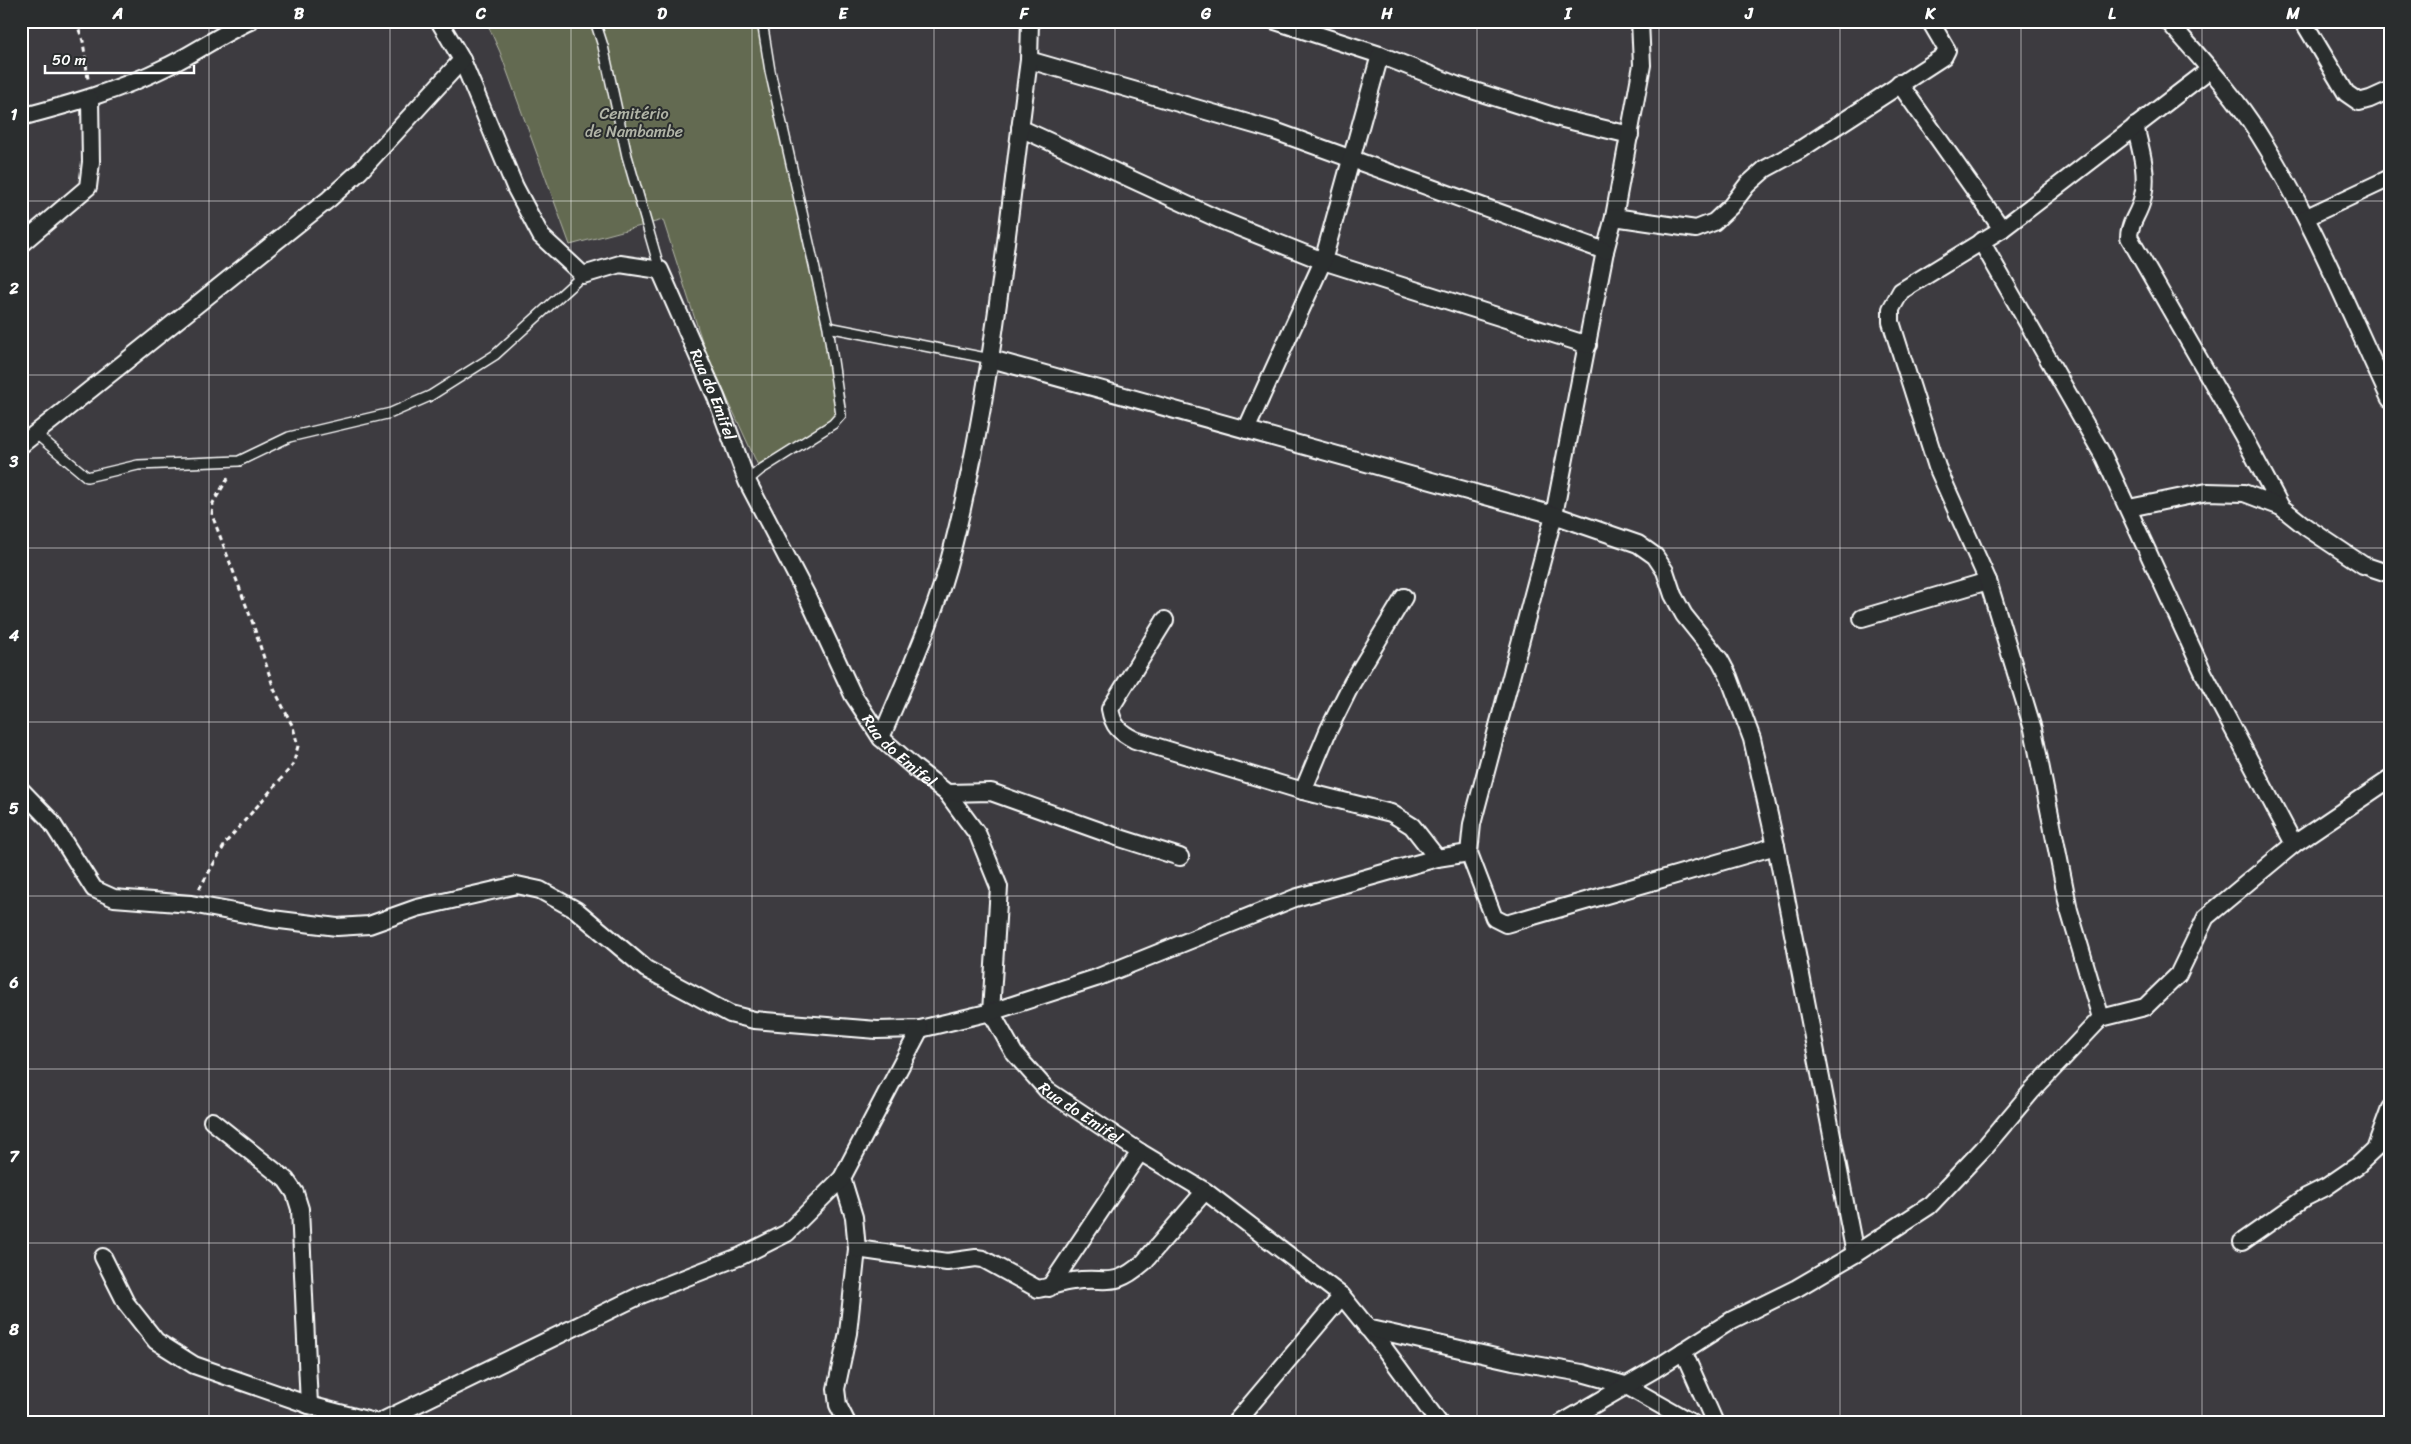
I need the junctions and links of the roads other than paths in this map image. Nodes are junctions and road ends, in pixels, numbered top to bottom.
1 (250, 21) edge
2 (439, 21) edge
3 (595, 21) edge
4 (762, 21) edge
5 (1030, 21) edge
6 (1275, 21) edge
7 (1640, 21) edge
8 (1930, 21) edge
9 (2168, 21) edge
10 (2303, 21) edge
11 (1380, 55) junction
12 (462, 60) junction
13 (1029, 60) junction
14 (2209, 70) junction
15 (1899, 83) junction
16 (2390, 90) edge
17 (90, 99) junction
18 (21, 117) edge
19 (2135, 126) junction
20 (1020, 128) junction
21 (1630, 135) junction
22 (1350, 158) junction
23 (2390, 178) edge
24 (1614, 217) junction
25 (2307, 217) junction
26 (2002, 229) junction
27 (1980, 241) junction
28 (21, 244) edge
29 (1606, 251) junction
30 (1323, 260) junction
31 (660, 270) junction
32 (583, 274) junction
33 (828, 327) junction
34 (1588, 345) junction
35 (991, 359) junction
36 (2390, 399) edge
37 (1246, 430) junction
38 (34, 433) junction
39 (21, 445) edge
40 (747, 481) junction
41 (2281, 507) junction
42 (2129, 508) junction
43 (1554, 515) junction
44 (2390, 574) edge
45 (1988, 581) junction
46 (1404, 597) dead end
47 (1862, 618) dead end
48 (1164, 620) dead end
49 (881, 738) junction
50 (2390, 779) edge
51 (21, 790) edge
52 (1303, 791) junction
53 (946, 792) junction
54 (2294, 844) junction
55 (1776, 846) junction
56 (1469, 853) junction
57 (1180, 857) dead end
58 (1436, 858) junction
59 (991, 1012) junction
60 (2101, 1018) junction
61 (920, 1029) junction
62 (2390, 1108) edge
63 (212, 1121) dead end
64 (1140, 1152) junction
65 (842, 1178) junction
66 (1205, 1191) junction
67 (2242, 1242) dead end
68 (857, 1249) junction
69 (1855, 1254) junction
70 (103, 1257) dead end
71 (1049, 1288) junction
72 (1342, 1296) junction
73 (1367, 1328) junction
74 (1683, 1352) junction
75 (1625, 1385) junction
76 (309, 1405) junction
77 (378, 1423) edge
78 (847, 1423) edge
79 (1235, 1423) edge
80 (1439, 1423) edge
81 (1562, 1423) edge
82 (1692, 1423) edge
83 (1715, 1423) edge

1 - 17 street
2 - 12 street
3 - 31 lane
4 - 33 lane
5 - 13 street
6 - 11 street
7 - 21 street
8 - 15 street
9 - 14 street
10 - 16 street
11 - 21 street
11 - 22 street
12 - 32 street
12 - 38 street
13 - 20 street
13 - 22 street
14 - 19 street
14 - 25 street
15 - 24 street
15 - 26 street
17 - 18 street
17 - 28 street
19 - 26 street
19 - 41 street
20 - 30 street
20 - 35 street
21 - 24 street
22 - 29 street
22 - 30 street
23 - 25 street
24 - 29 street
25 - 36 street
26 - 27 street
27 - 42 street
27 - 45 street
29 - 34 street
30 - 34 street
30 - 37 street
31 - 32 street
31 - 40 street, Rua do Emifel
32 - 38 lane
33 - 35 lane
33 - 40 lane
34 - 43 street
35 - 37 street
35 - 49 street
37 - 43 street
38 - 39 street
40 - 49 street, Rua do Emifel
41 - 42 street
41 - 44 street
42 - 54 street
43 - 55 street
43 - 56 street
45 - 47 street
45 - 60 street
46 - 52 street
48 - 52 street
49 - 53 street, Rua do Emifel
50 - 54 street
51 - 61 street
52 - 58 street
53 - 57 street
53 - 59 street, Rua do Emifel
54 - 60 street
55 - 56 street
55 - 69 street
56 - 58 street
58 - 59 street
59 - 61 street
59 - 64 street, Rua do Emifel
60 - 69 street
61 - 65 street
62 - 67 street
63 - 76 street
64 - 66 street, Rua do Emifel
64 - 71 street
65 - 68 street
65 - 77 street
66 - 71 street
66 - 72 street, Rua do Emifel
68 - 71 street
68 - 78 street
69 - 74 street
70 - 76 street
72 - 73 street, Rua do Emifel
72 - 79 street
73 - 75 street
73 - 80 street, Rua do Emifel
74 - 75 street
74 - 83 street
75 - 81 street
75 - 82 street
76 - 77 street

